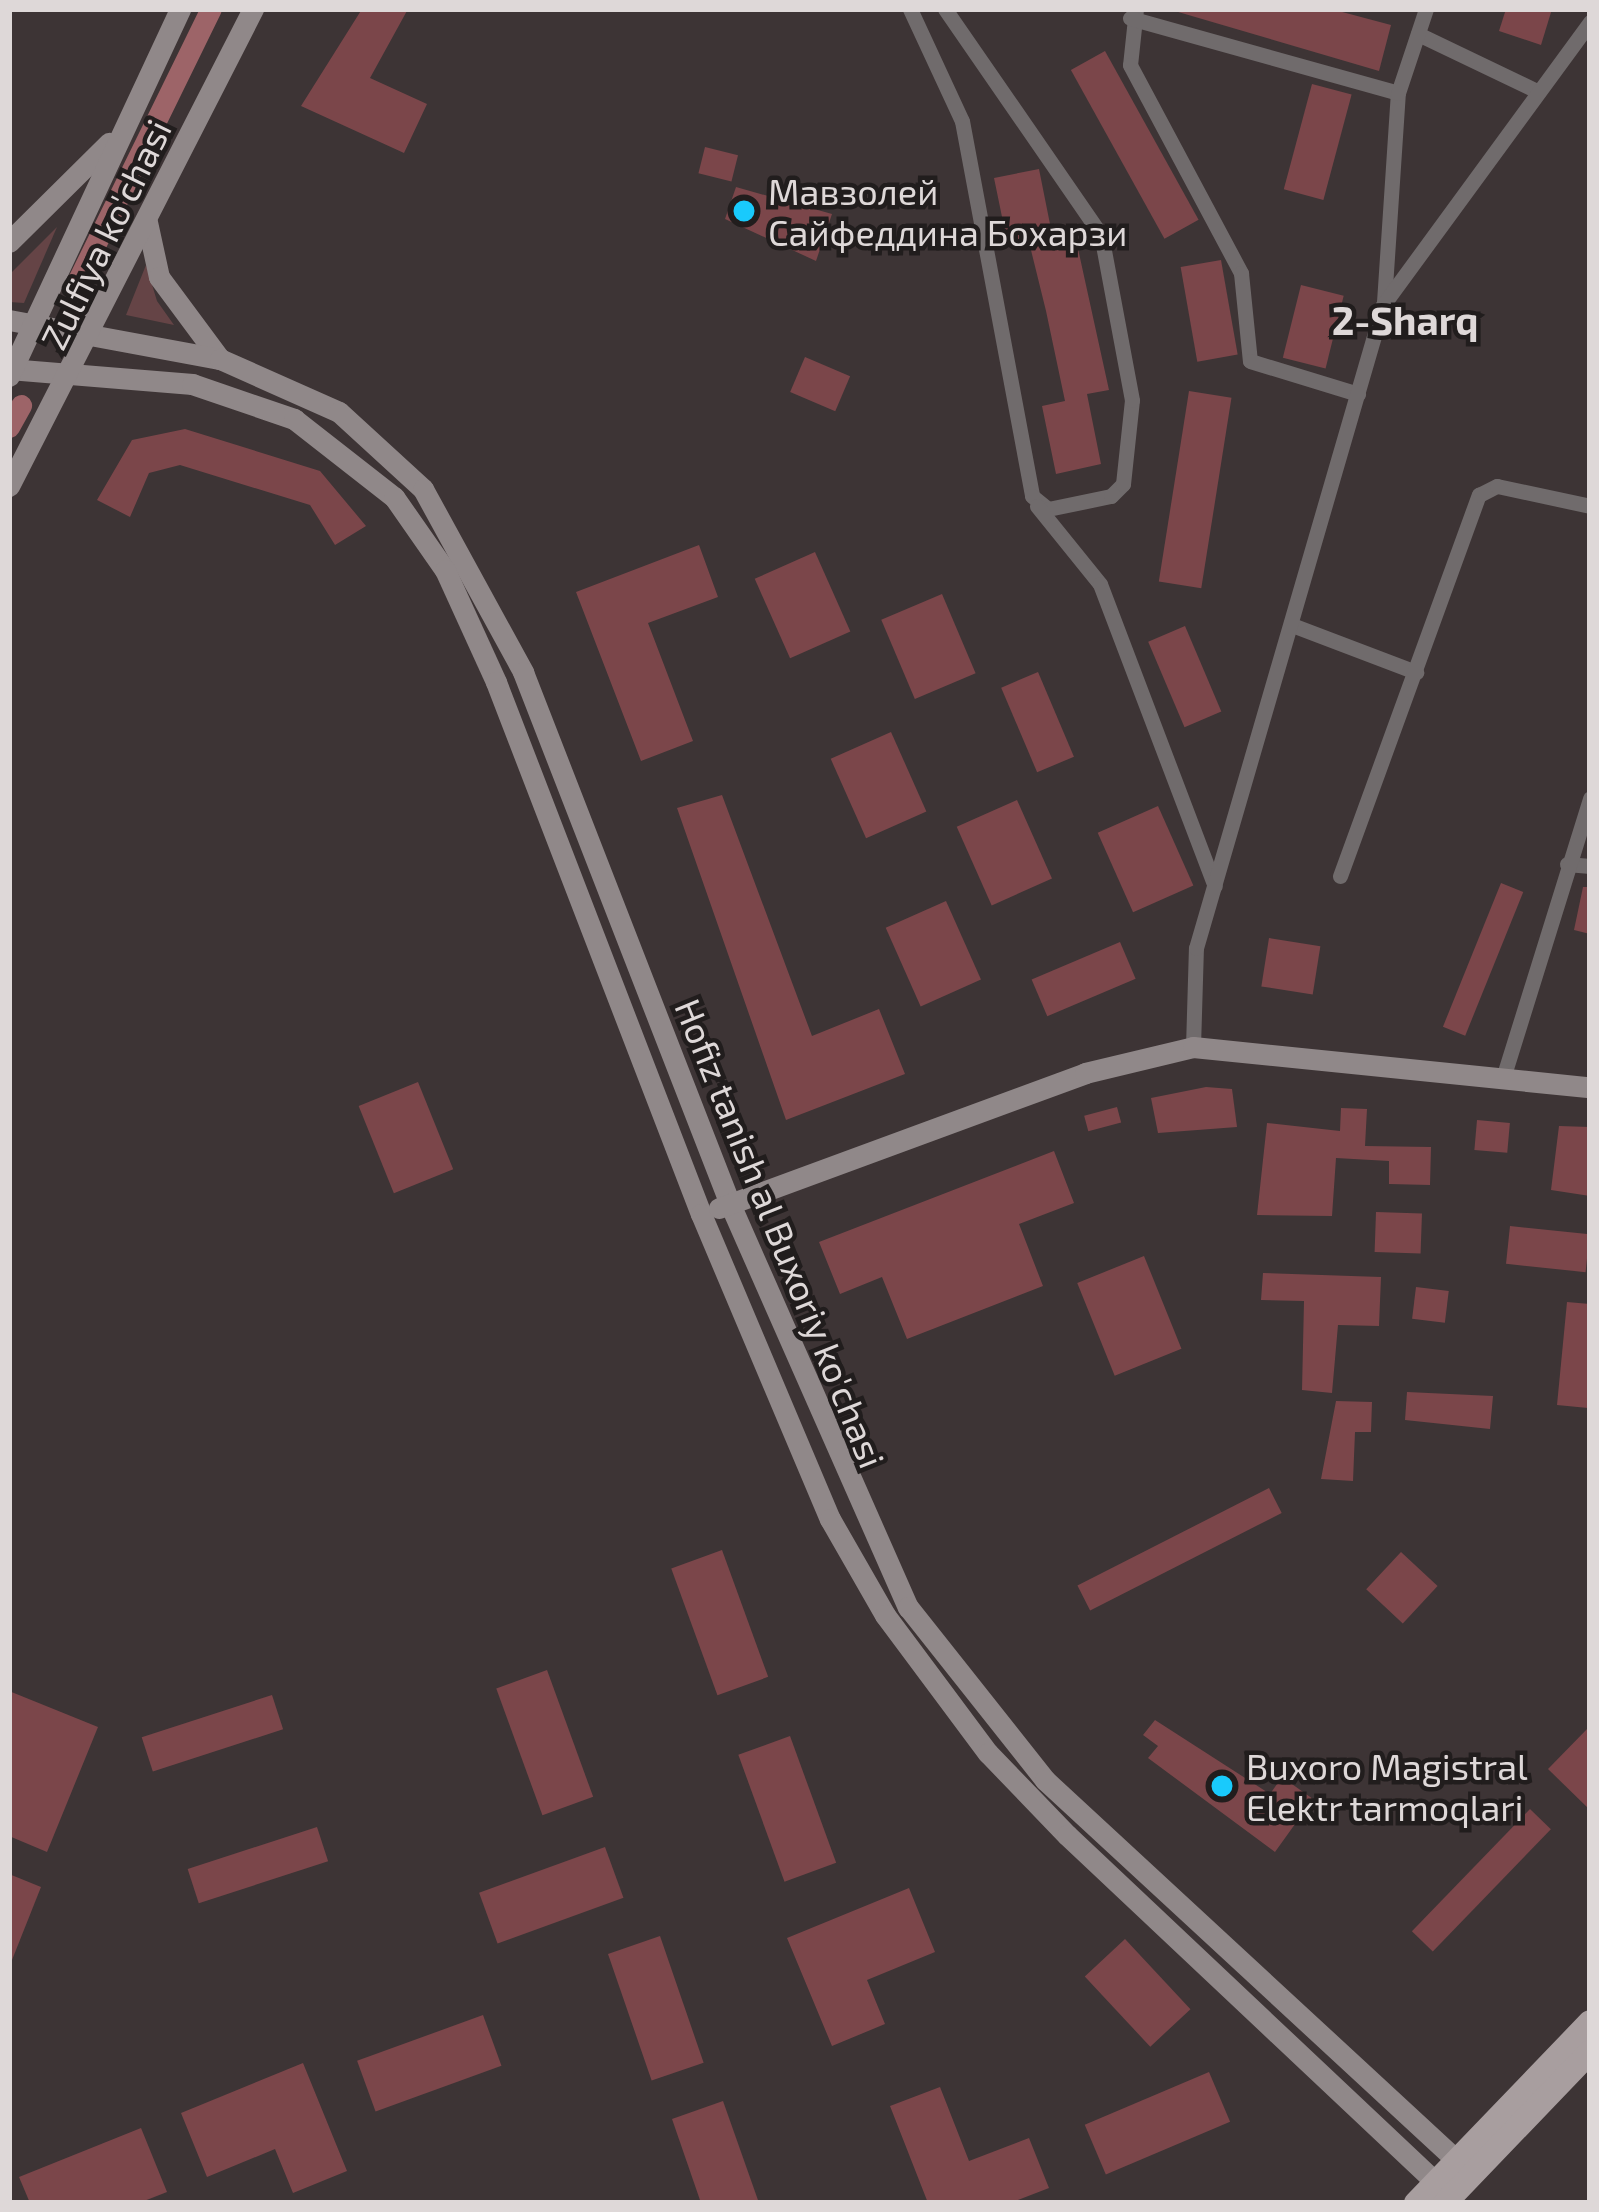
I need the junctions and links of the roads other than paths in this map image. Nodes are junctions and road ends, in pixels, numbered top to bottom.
1 (253, 9) edge
2 (910, 9) edge
3 (945, 9) edge
4 (1426, 9) edge
5 (175, 11) edge
6 (1133, 14) edge
7 (1590, 22) edge
8 (1418, 34) junction
9 (1535, 90) junction
10 (1398, 93) junction
11 (122, 130) junction
12 (147, 222) junction
13 (9, 242) edge
14 (1384, 305) junction
15 (9, 320) edge
16 (36, 320) junction
17 (96, 329) junction
18 (220, 359) junction
19 (10, 371) edge
20 (74, 371) junction
21 (1358, 394) junction
22 (9, 486) edge
23 (1036, 506) junction
24 (1590, 506) edge
25 (1292, 625) junction
26 (1416, 672) junction
27 (1590, 798) edge
28 (1567, 864) junction
29 (1590, 866) edge
30 (1340, 876) dead end
31 (1215, 886) junction
32 (1193, 1047) junction
33 (1503, 1078) junction
34 (1590, 1087) edge
35 (730, 1204) junction
36 (701, 1214) junction
37 (1590, 2022) edge
38 (1590, 2052) edge
39 (1464, 2168) junction
40 (1444, 2194) edge
41 (1416, 2203) edge

1 - 12 main road, Zulfiya ko'chasi
2 - 23 street
3 - 23 street
4 - 8 street
5 - 11 main road, Zulfiya ko'chasi
6 - 10 street
6 - 21 street
7 - 9 street
8 - 9 street
8 - 10 street
9 - 14 street
10 - 14 street
11 - 13 main road
11 - 16 main road, Zulfiya ko'chasi
12 - 17 main road, Zulfiya ko'chasi
12 - 18 main road
14 - 21 street
15 - 16 main road, Hofiz tanish al Buxoriy ko'chasi
16 - 17 main road, Hofiz tanish al Buxoriy ko'chasi
16 - 19 main road, Zulfiya ko'chasi
17 - 18 main road, Hofiz tanish al Buxoriy ko'chasi
17 - 20 main road, Zulfiya ko'chasi
18 - 35 main road, Hofiz tanish al Buxoriy ko'chasi
19 - 20 main road, Hofiz tanish al Buxoriy ko'chasi
20 - 22 main road, Zulfiya ko'chasi
20 - 36 main road, Hofiz tanish al Buxoriy ko'chasi
21 - 25 street
23 - 31 street
24 - 26 street
25 - 26 street
25 - 31 street
26 - 30 street
27 - 28 street
28 - 29 street
28 - 33 street
31 - 32 street
32 - 33 main road
32 - 35 main road
33 - 34 main road
35 - 36 main road
35 - 39 main road, Hofiz tanish al Buxoriy ko'chasi
36 - 40 main road, Hofiz tanish al Buxoriy ko'chasi
37 - 39 main road
38 - 39 main road
39 - 40 main road
40 - 41 main road

